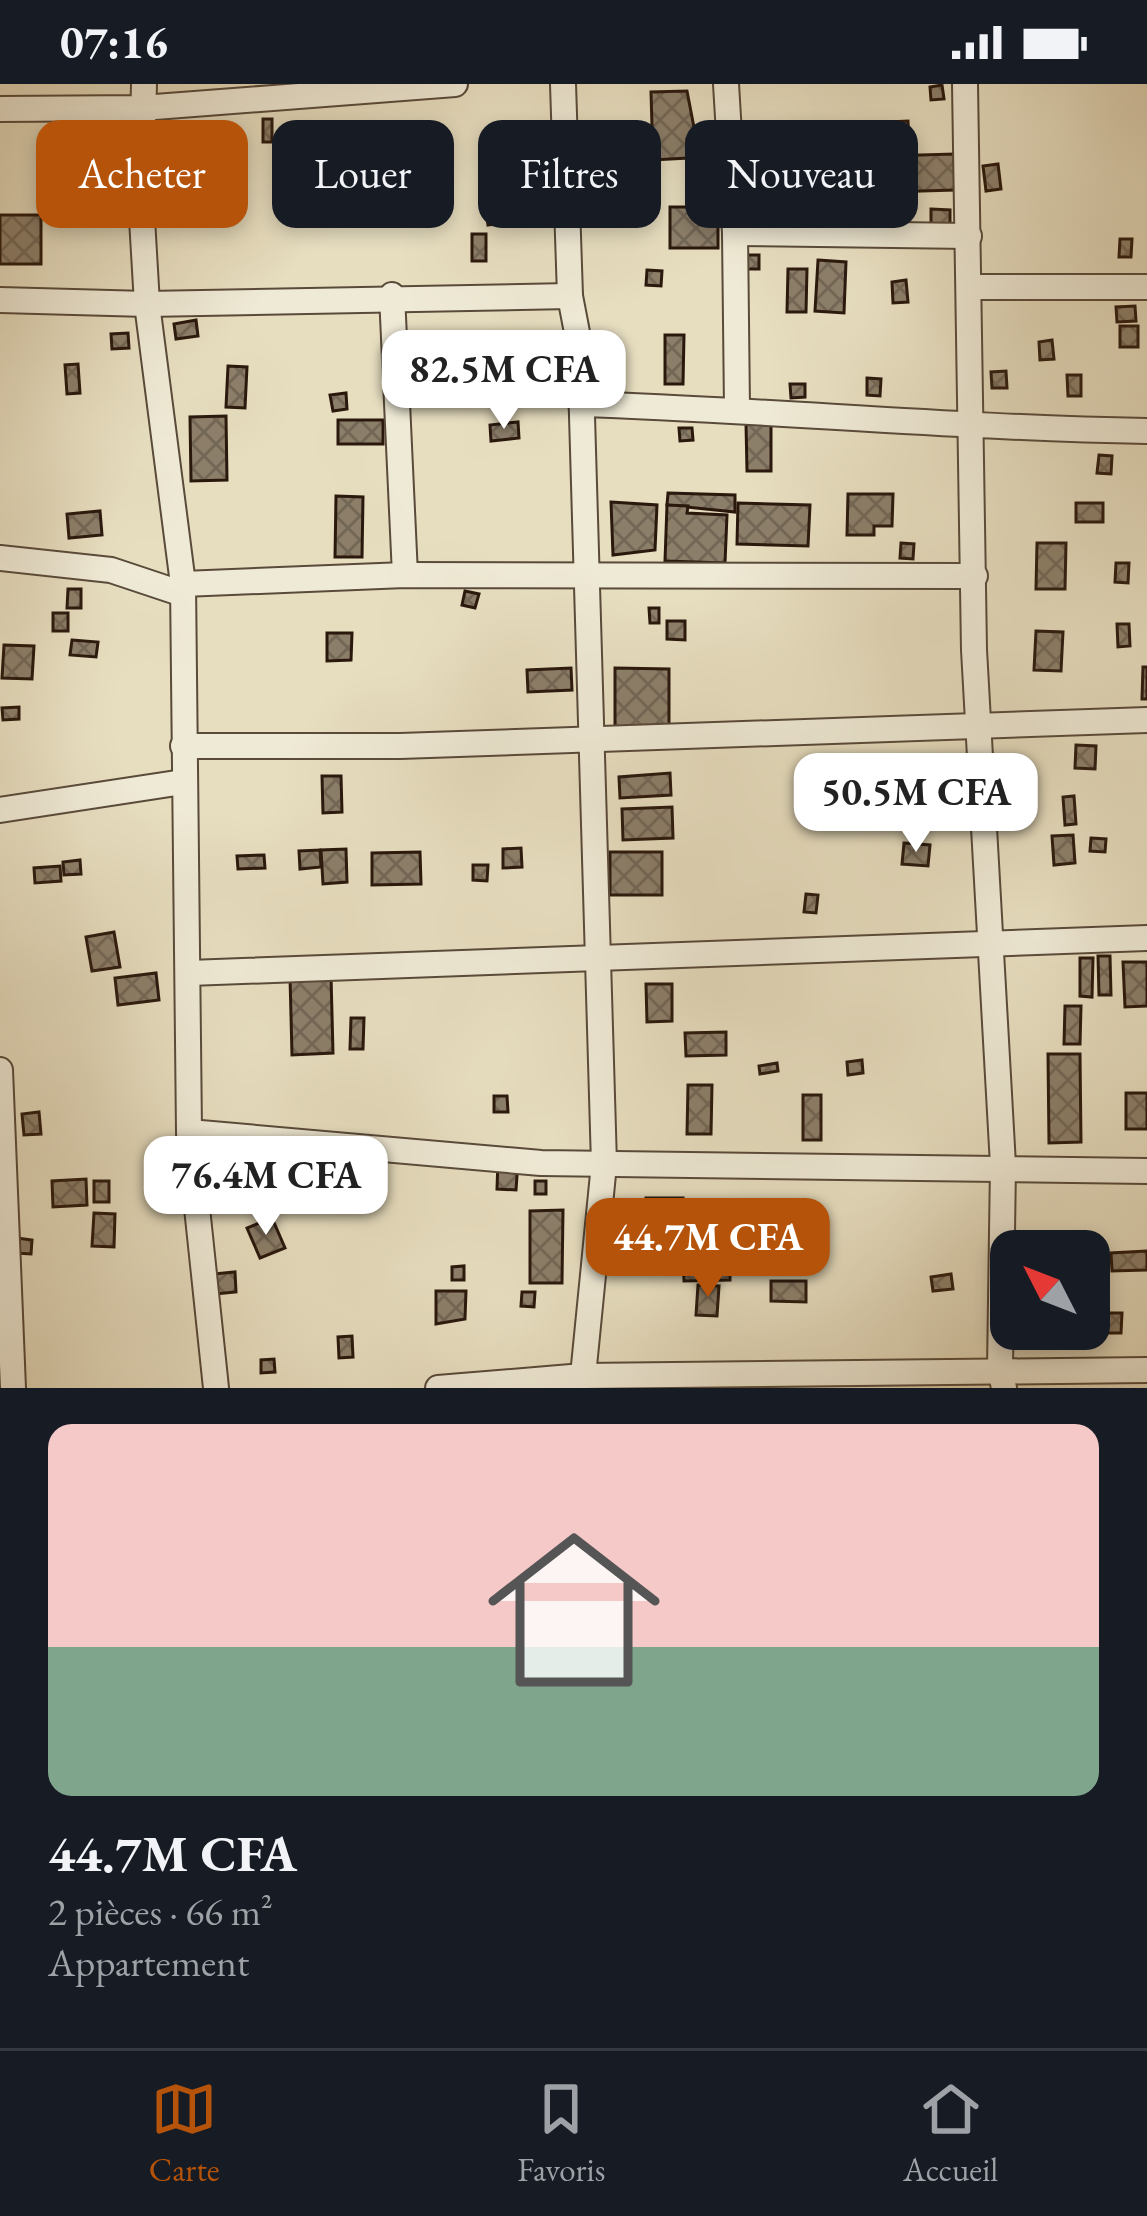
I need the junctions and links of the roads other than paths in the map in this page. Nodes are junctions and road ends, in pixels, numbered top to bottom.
1 (455, 84) edge
2 (563, 84) edge
3 (726, 84) edge
4 (965, 84) edge
5 (143, 96) edge
6 (0, 109) edge
7 (735, 233) junction
8 (969, 236) junction
9 (970, 287) junction
10 (1147, 287) edge
11 (392, 296) junction
12 (570, 296) junction
13 (0, 300) edge
14 (147, 304) junction
15 (581, 404) junction
16 (736, 409) junction
17 (969, 428) junction
18 (1147, 431) edge
19 (0, 558) edge
20 (587, 574) junction
21 (405, 575) junction
22 (975, 576) junction
23 (183, 589) junction
24 (1147, 720) edge
25 (977, 725) junction
26 (592, 738) junction
27 (183, 746) junction
28 (183, 782) junction
29 (0, 810) edge
30 (1147, 938) edge
31 (991, 942) junction
32 (600, 958) junction
33 (189, 973) junction
34 (0, 1070) edge
35 (189, 1132) junction
36 (604, 1165) junction
37 (1003, 1165) junction
38 (1147, 1171) edge
39 (1147, 1370) edge
40 (583, 1376) junction
41 (1002, 1379) edge
42 (13, 1388) edge
43 (216, 1388) edge
44 (438, 1388) edge

1 - 5 street
2 - 12 street
3 - 7 street
4 - 8 street
5 - 6 street
5 - 14 street
7 - 8 street
7 - 16 street
8 - 9 street
9 - 10 street
9 - 17 street
11 - 12 street
11 - 14 street
11 - 21 street
12 - 15 street
13 - 14 street
14 - 23 street
15 - 16 street
15 - 20 street
16 - 17 street
17 - 18 street
17 - 22 street
19 - 23 street
20 - 21 street
20 - 22 street
20 - 26 street
21 - 23 street
22 - 25 street
23 - 27 street
24 - 25 street
25 - 26 street
25 - 31 street
26 - 27 street
26 - 32 street
27 - 28 street
28 - 29 street
28 - 33 street
30 - 31 street
31 - 32 street
31 - 37 street
32 - 33 street
32 - 36 street
33 - 35 street
34 - 42 street
35 - 36 street
35 - 43 street
36 - 37 street
36 - 40 street
37 - 38 street
37 - 41 street
39 - 41 street
40 - 41 street
40 - 44 street

